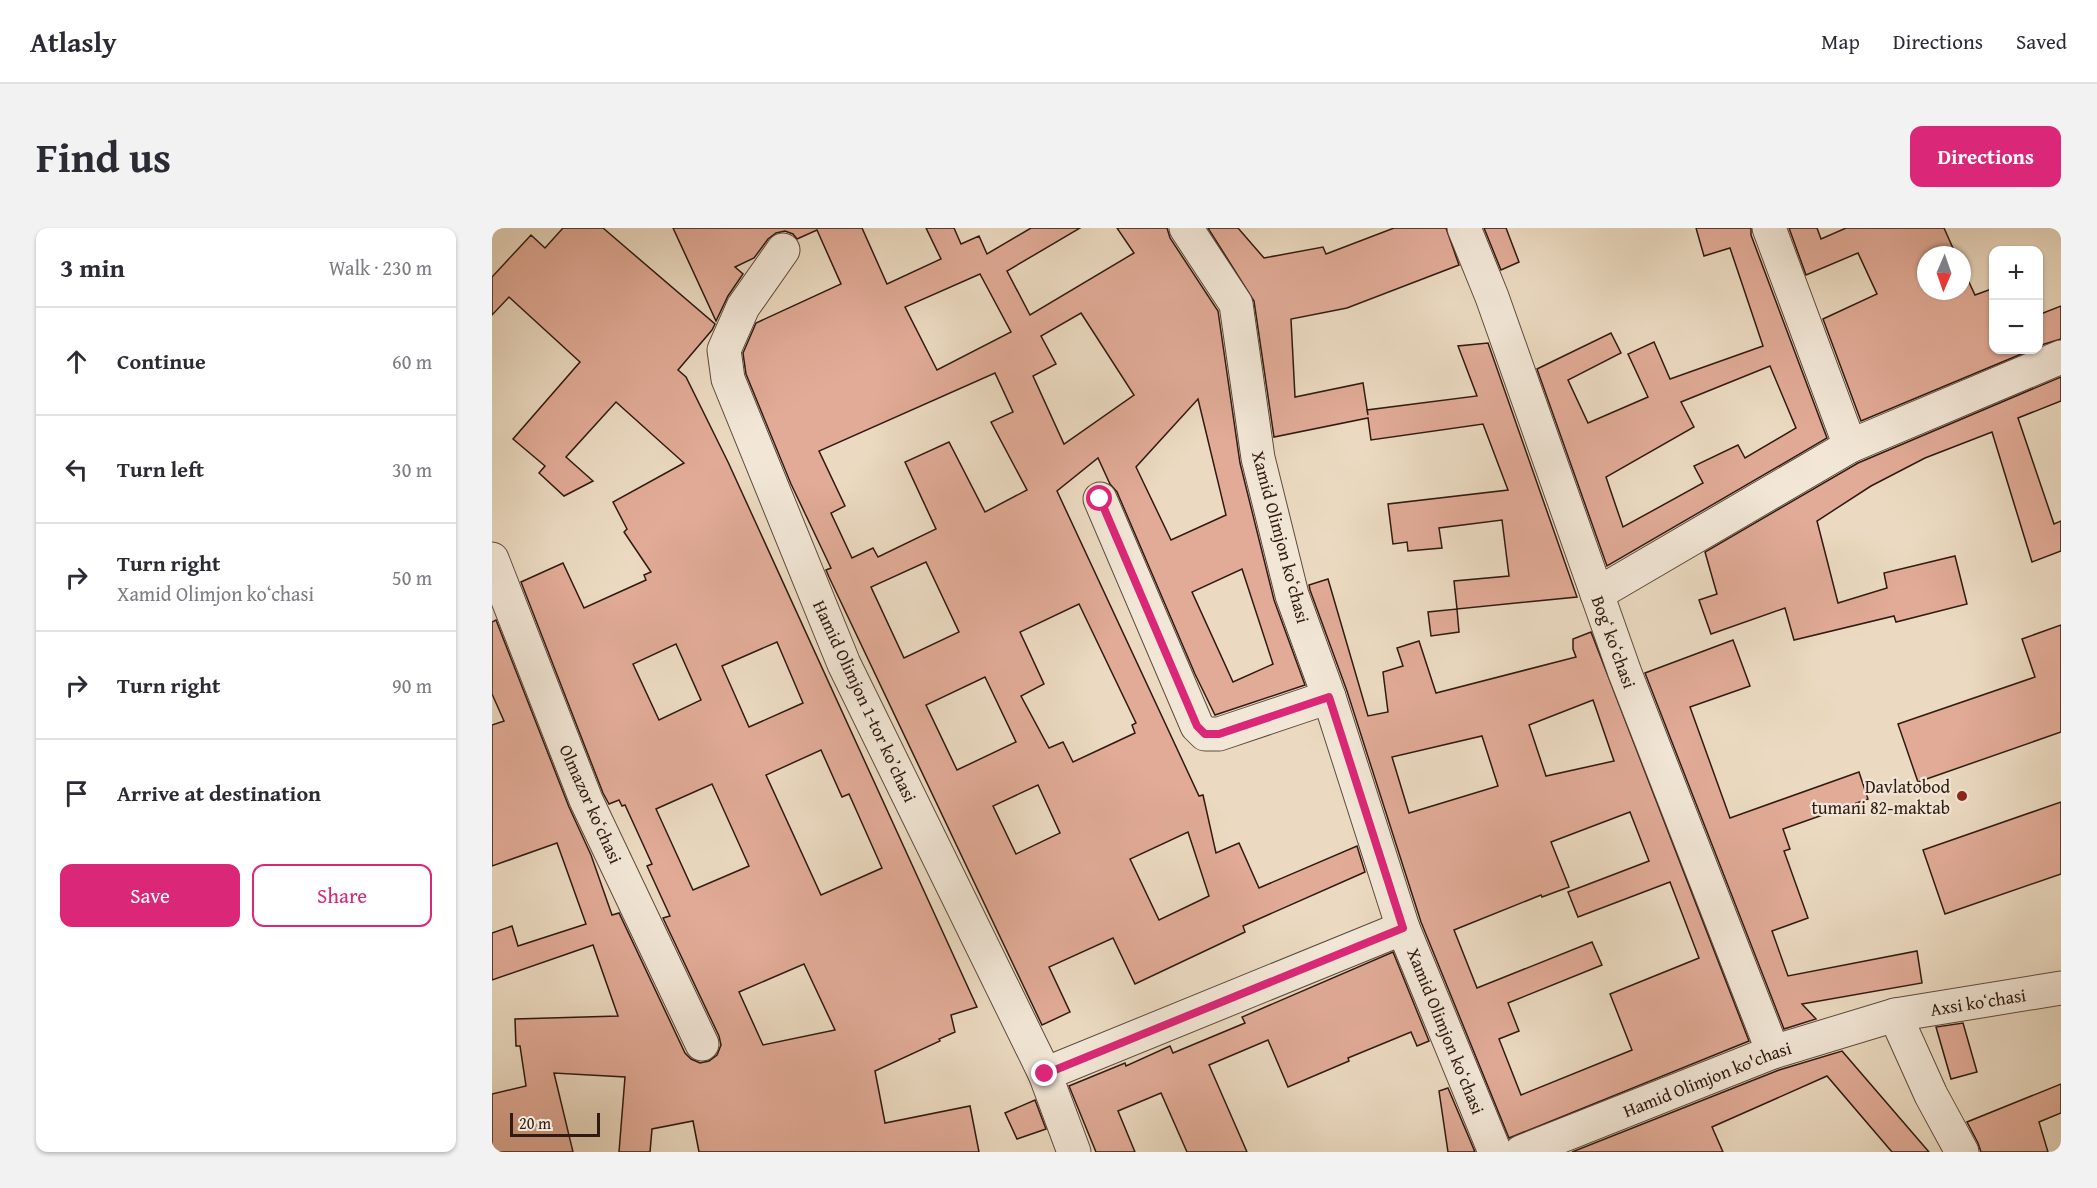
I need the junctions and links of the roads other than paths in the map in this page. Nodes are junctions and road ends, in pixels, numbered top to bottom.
1 (1186, 228) edge
2 (1464, 228) edge
3 (1769, 228) edge
4 (783, 250) dead end
5 (2061, 357) edge
6 (1851, 446) junction
7 (1100, 499) dead end
8 (492, 560) edge
9 (1597, 594) junction
10 (1329, 697) junction
11 (1403, 928) junction
12 (2061, 988) edge
13 (1895, 1015) junction
14 (702, 1044) dead end
15 (1773, 1052) junction
16 (1045, 1074) junction
17 (1074, 1152) edge
18 (1495, 1152) edge
19 (1521, 1152) edge
20 (1962, 1152) edge

1 - 10 street, Xamid Olimjon koʻchasi
2 - 9 street, Bogʻ koʻchasi
3 - 6 street
4 - 16 street, Hamid Olimjon 1-tor koʼchasi
5 - 6 street
6 - 9 street
7 - 10 street
8 - 14 street, Olmazor koʻchasi
9 - 15 street, Bogʻ koʻchasi
10 - 11 street, Xamid Olimjon koʻchasi
11 - 16 street
11 - 18 street, Xamid Olimjon koʻchasi
12 - 13 street, Axsi koʻchasi
13 - 15 street, Hamid Olimjon ko'chasi
13 - 20 street
15 - 19 street, Hamid Olimjon ko'chasi
16 - 17 street, Hamid Olimjon 1-tor koʼchasi

